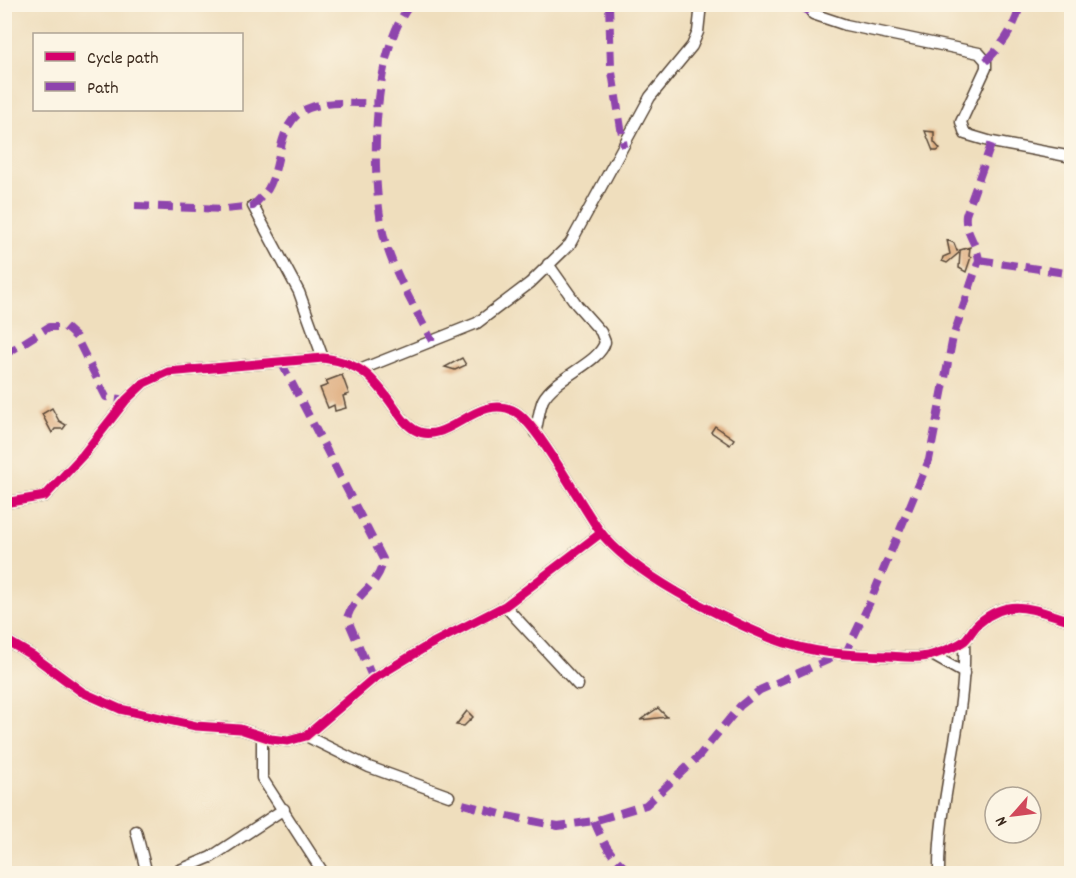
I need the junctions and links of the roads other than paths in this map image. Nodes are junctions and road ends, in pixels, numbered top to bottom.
1 (701, 4) edge
2 (813, 14) dead end
3 (1071, 157) edge
4 (253, 206) dead end
5 (549, 264) junction
6 (323, 358) junction
7 (362, 369) junction
8 (536, 433) junction
9 (4, 503) edge
10 (601, 533) junction
11 (505, 606) junction
12 (1071, 621) edge
13 (4, 639) edge
14 (964, 641) junction
15 (932, 655) junction
16 (964, 673) junction
17 (578, 686) dead end
18 (262, 736) junction
19 (306, 736) junction
20 (449, 796) dead end
21 (284, 810) junction
22 (136, 831) dead end
23 (147, 873) edge
24 (170, 873) edge
25 (324, 873) edge
26 (939, 873) edge

1 - 5 street
2 - 3 street
4 - 6 street
5 - 7 street
5 - 8 street
6 - 7 street
6 - 9 street
7 - 8 street
8 - 10 street
10 - 11 street
10 - 15 street
11 - 17 street
11 - 19 street
12 - 14 street
13 - 18 street
14 - 15 street
14 - 16 street
15 - 16 street
16 - 26 street
18 - 19 street
18 - 21 street
19 - 20 street
21 - 24 street
21 - 25 street
22 - 23 street

